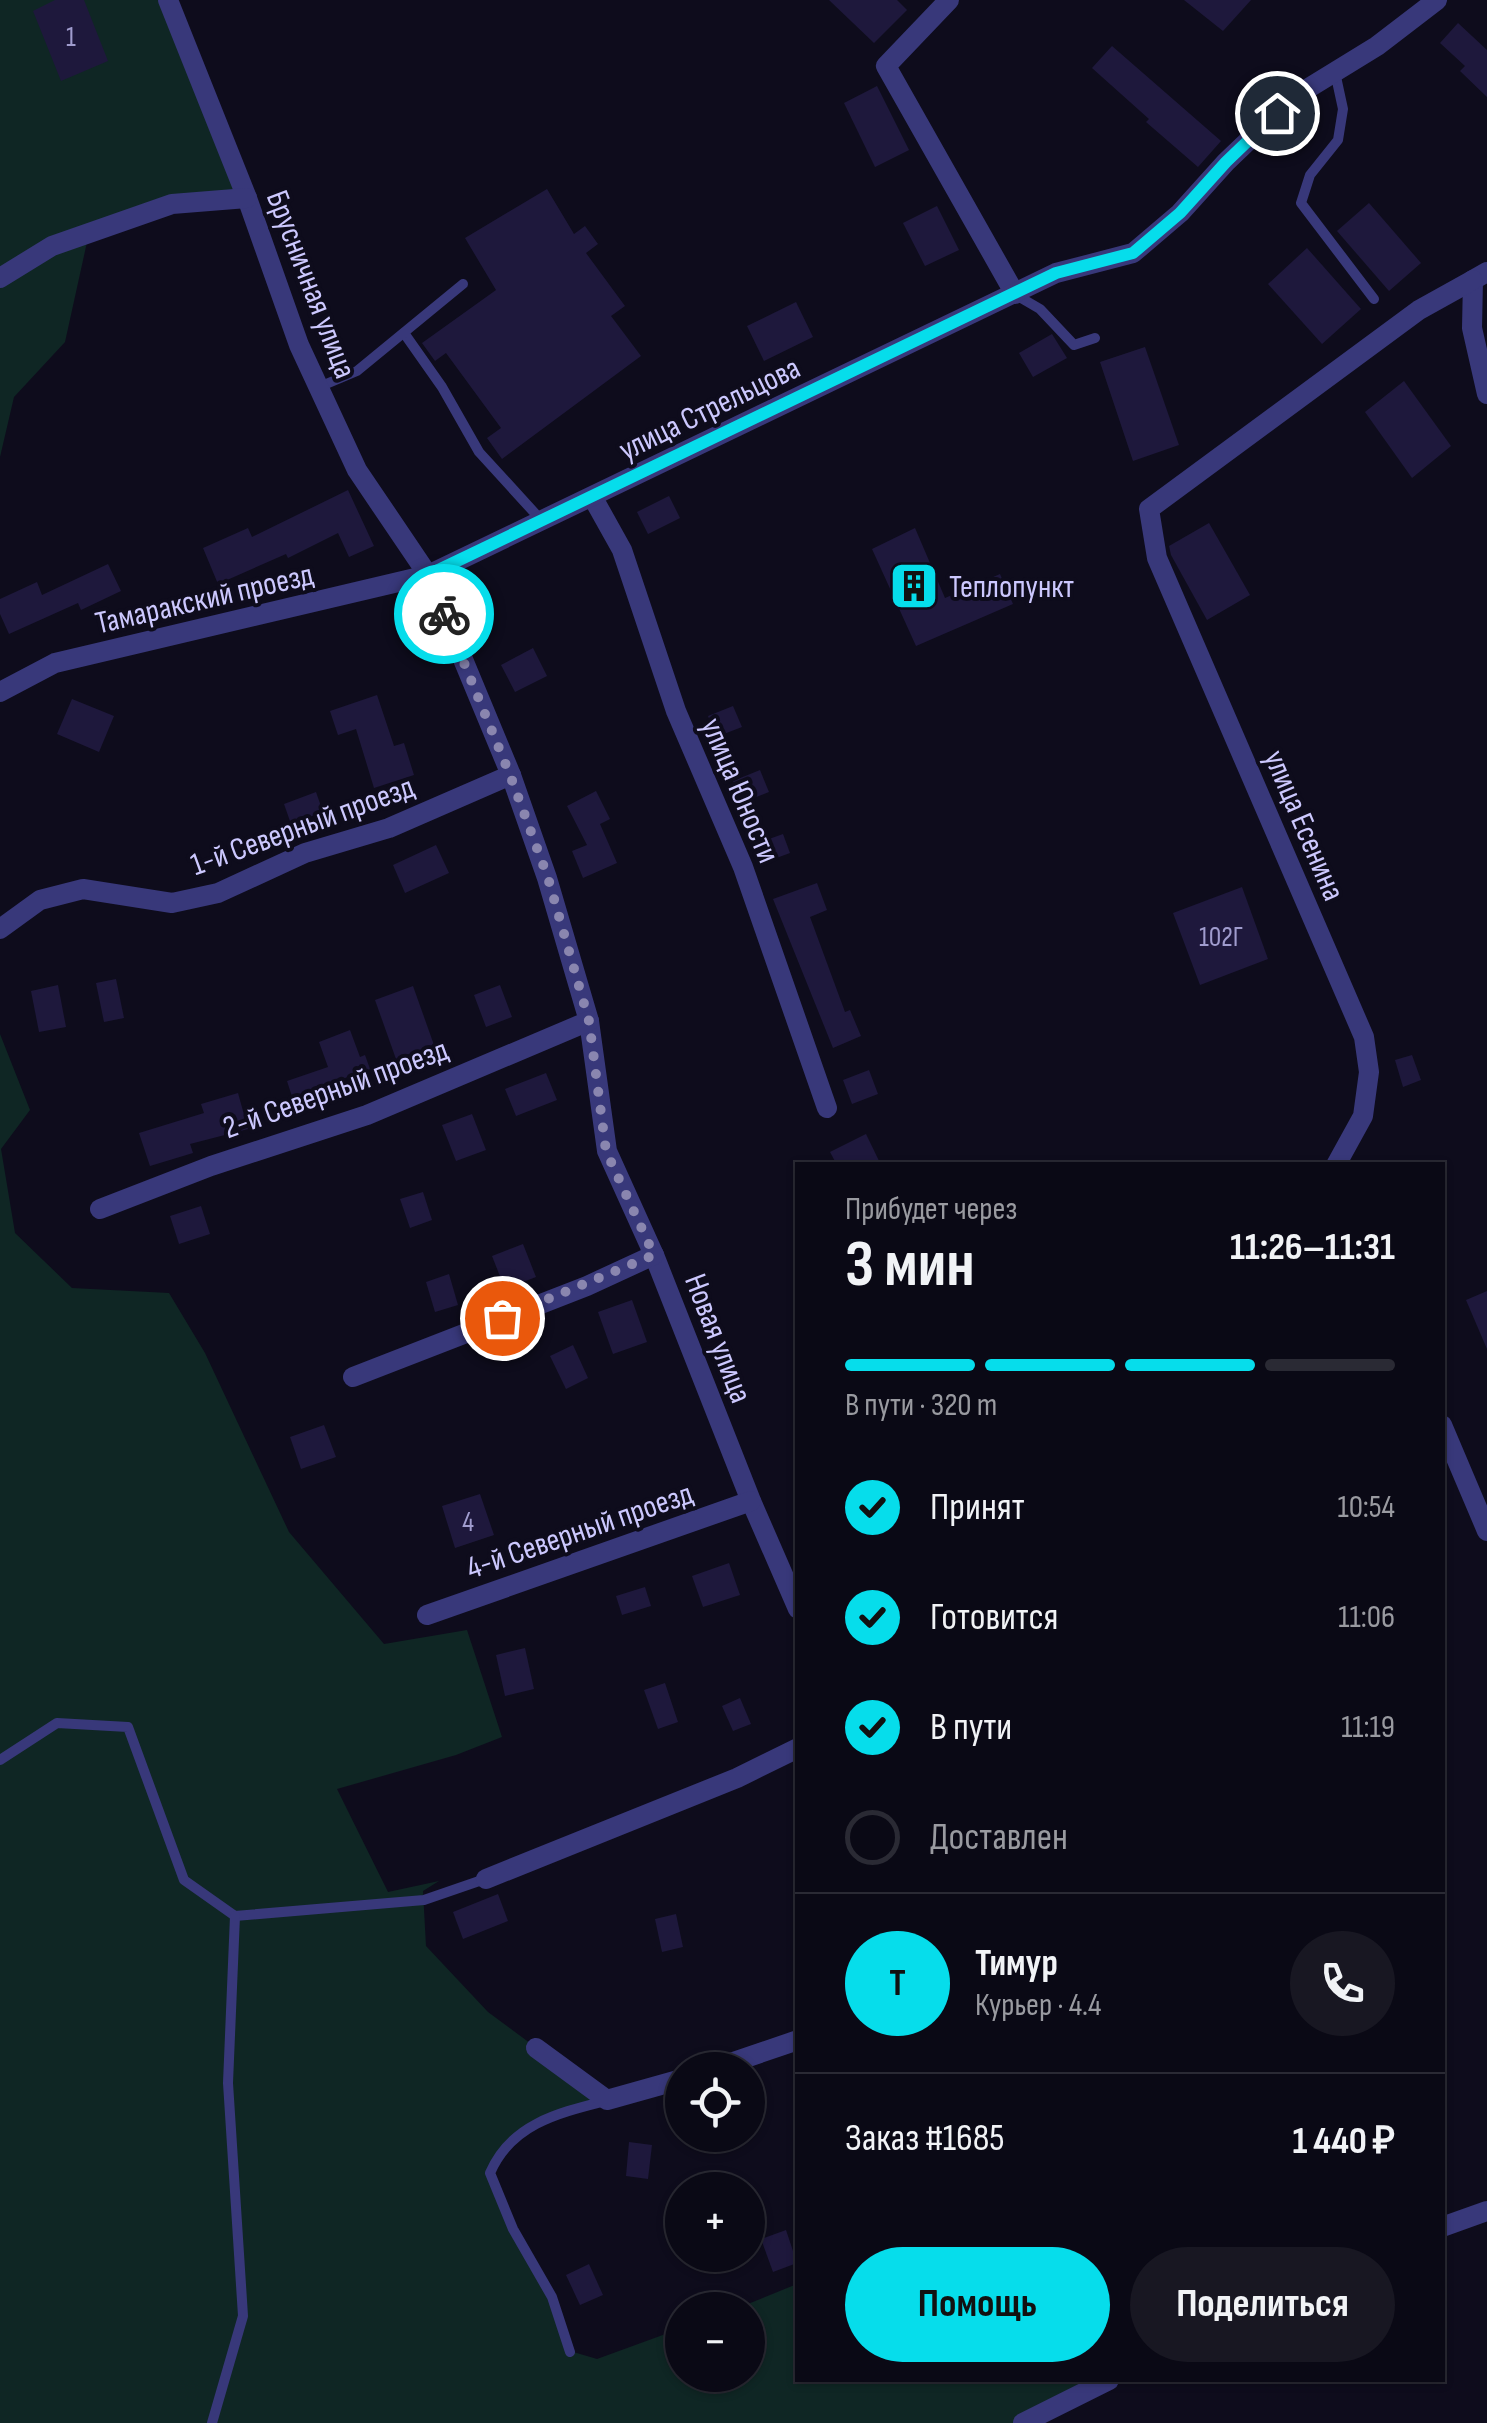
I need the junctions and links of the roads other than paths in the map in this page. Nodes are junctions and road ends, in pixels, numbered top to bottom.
1 (168, 0) edge
2 (1437, 0) edge
3 (945, 1) edge
4 (1335, 72) junction
5 (247, 198) junction
6 (1480, 276) edge
7 (0, 278) edge
8 (463, 284) dead end
9 (1015, 294) junction
10 (1374, 299) dead end
11 (1479, 329) edge
12 (404, 333) junction
13 (1095, 338) dead end
14 (319, 388) junction
15 (1487, 394) edge
16 (593, 498) junction
17 (543, 521) junction
18 (428, 575) junction
19 (0, 692) edge
20 (510, 775) junction
21 (0, 929) edge
22 (589, 1021) junction
23 (827, 1108) dead end
24 (1333, 1162) edge
25 (100, 1209) dead end
26 (654, 1255) junction
27 (353, 1377) dead end
28 (1445, 1431) edge
29 (751, 1502) junction
30 (1487, 1531) edge
31 (795, 1602) edge
32 (427, 1616) dead end
33 (795, 1750) edge
34 (0, 1760) edge
35 (486, 1879) joint
36 (235, 1916) junction
37 (795, 2041) edge
38 (536, 2048) dead end
39 (763, 2052) edge
40 (665, 2084) edge
41 (607, 2100) junction
42 (1487, 2211) edge
43 (1445, 2225) edge
44 (570, 2352) dead end
45 (1105, 2382) edge
46 (212, 2423) edge
47 (1022, 2423) edge

1 - 5 street, Брусничная улица
2 - 4 street, улица Стрельцова
3 - 9 street
4 - 9 street, улица Стрельцова
4 - 10 lane
5 - 7 street
5 - 14 street, Брусничная улица
6 - 11 street
6 - 24 street, улица Есенина
8 - 12 lane
9 - 13 lane
9 - 16 street, улица Стрельцова
11 - 15 street
12 - 14 lane
12 - 17 lane
14 - 18 street, Брусничная улица
16 - 17 street, улица Стрельцова
16 - 23 street, улица Юности
17 - 18 street, улица Стрельцова
18 - 19 street, Тамаракский проезд
18 - 20 street, Новая улица
20 - 21 street, 1-й Северный проезд
20 - 22 street, Новая улица
22 - 25 street, 2-й Северный проезд
22 - 26 street, Новая улица
26 - 27 street
26 - 29 street, Новая улица
28 - 30 street
29 - 31 street, Новая улица
29 - 32 street, 4-й Северный проезд
33 - 35 street
34 - 36 lane
35 - 36 lane
36 - 46 lane
37 - 39 street
38 - 41 street
40 - 41 street
41 - 44 lane
42 - 43 street
45 - 47 street

